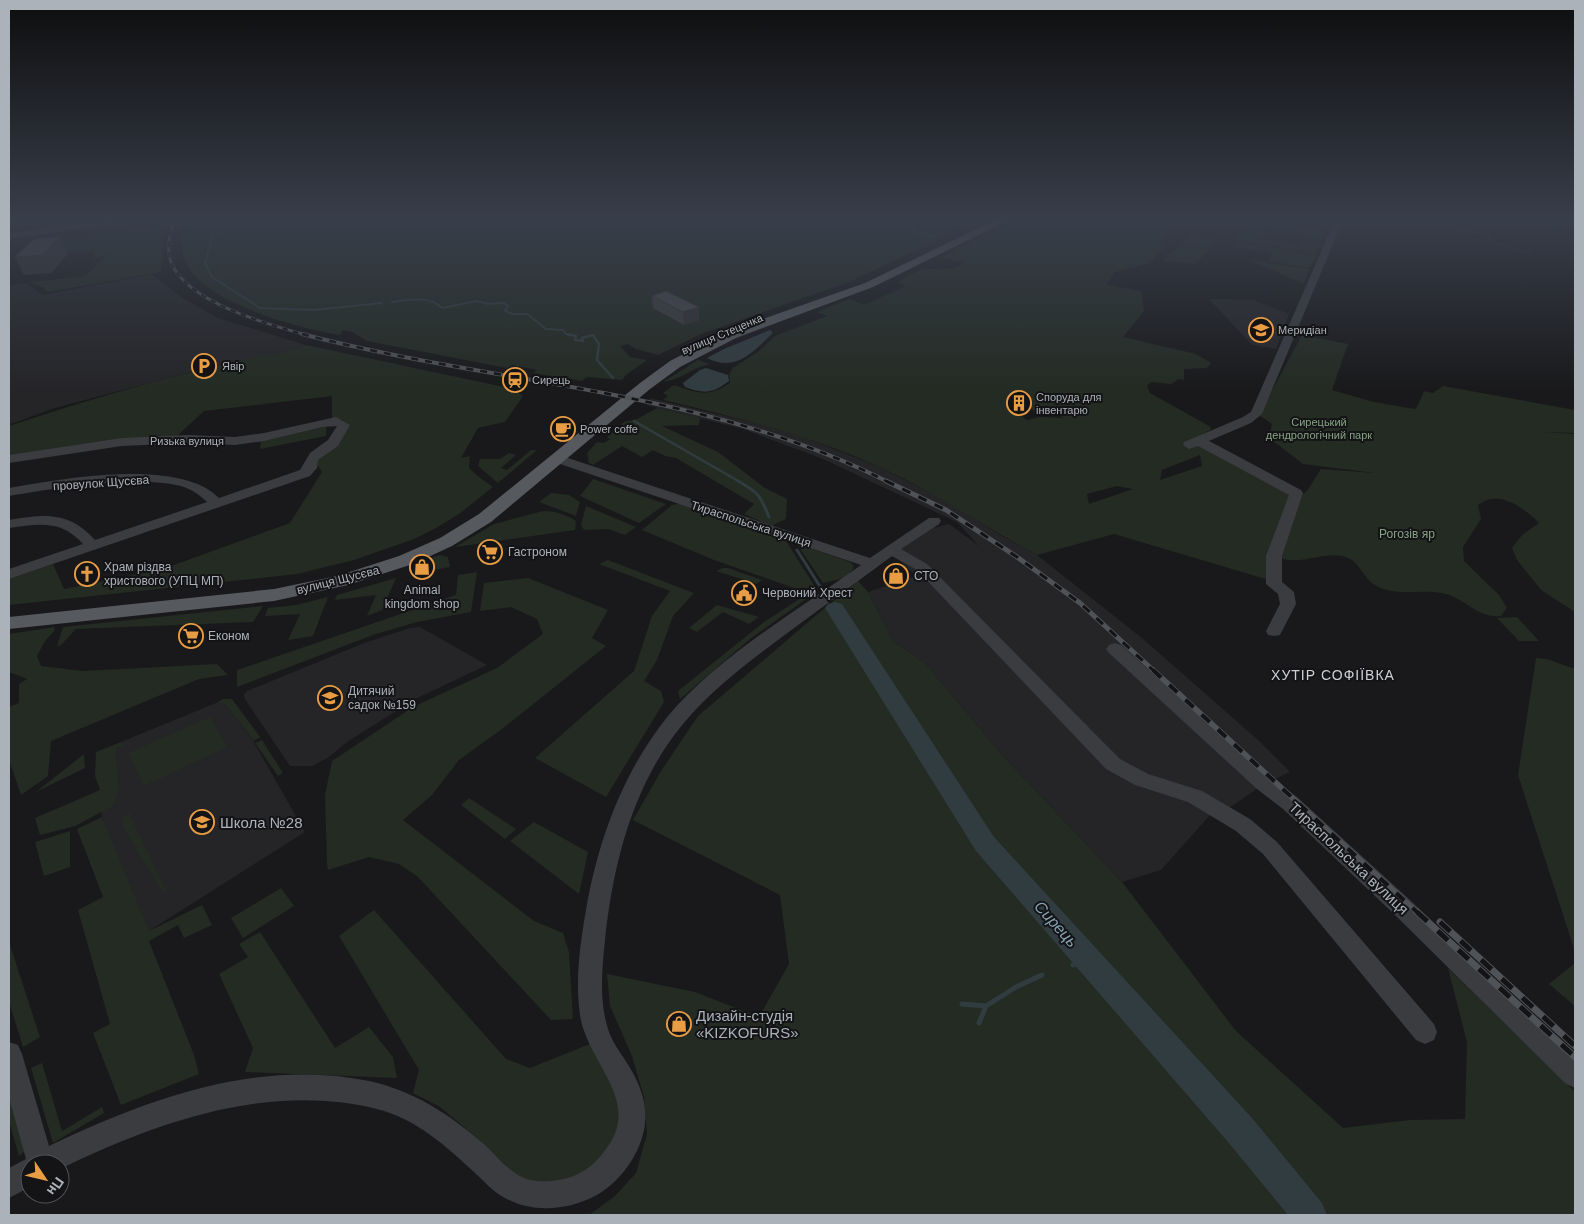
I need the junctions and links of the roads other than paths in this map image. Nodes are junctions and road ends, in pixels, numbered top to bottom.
1 (871, 277) edge
2 (885, 277) edge
3 (1316, 277) edge
4 (600, 409) joint
5 (618, 409) joint
6 (1194, 443) joint
7 (559, 459) junction
8 (9, 460) edge
9 (9, 492) edge
10 (216, 504) junction
11 (934, 521) dead end
12 (9, 524) edge
13 (93, 546) junction
14 (891, 550) junction
15 (871, 564) junction
16 (9, 574) edge
17 (9, 614) edge
18 (9, 623) edge
19 (1274, 631) dead end
20 (1115, 649) dead end
21 (1425, 1032) dead end
22 (9, 1054) edge
23 (1575, 1075) edge
24 (38, 1154) edge
25 (61, 1154) edge
26 (20, 1177) edge
27 (9, 1184) edge

1 - 4 main road, вулиця Стеценка
2 - 5 main road, вулиця Стеценка
3 - 6 street
4 - 17 main road, вулиця Щусєва
5 - 7 main road, вулиця Щусєва
6 - 19 street
7 - 15 street, Тираспольська вулиця
7 - 18 main road, вулиця Щусєва
8 - 10 street, Ризька вулиця
9 - 10 street, провулок Щусєва
10 - 13 street
11 - 14 street
12 - 13 street
13 - 16 street
14 - 15 street
14 - 21 street
15 - 25 street
20 - 23 street, Тираспольська вулиця
22 - 24 street
26 - 27 street

